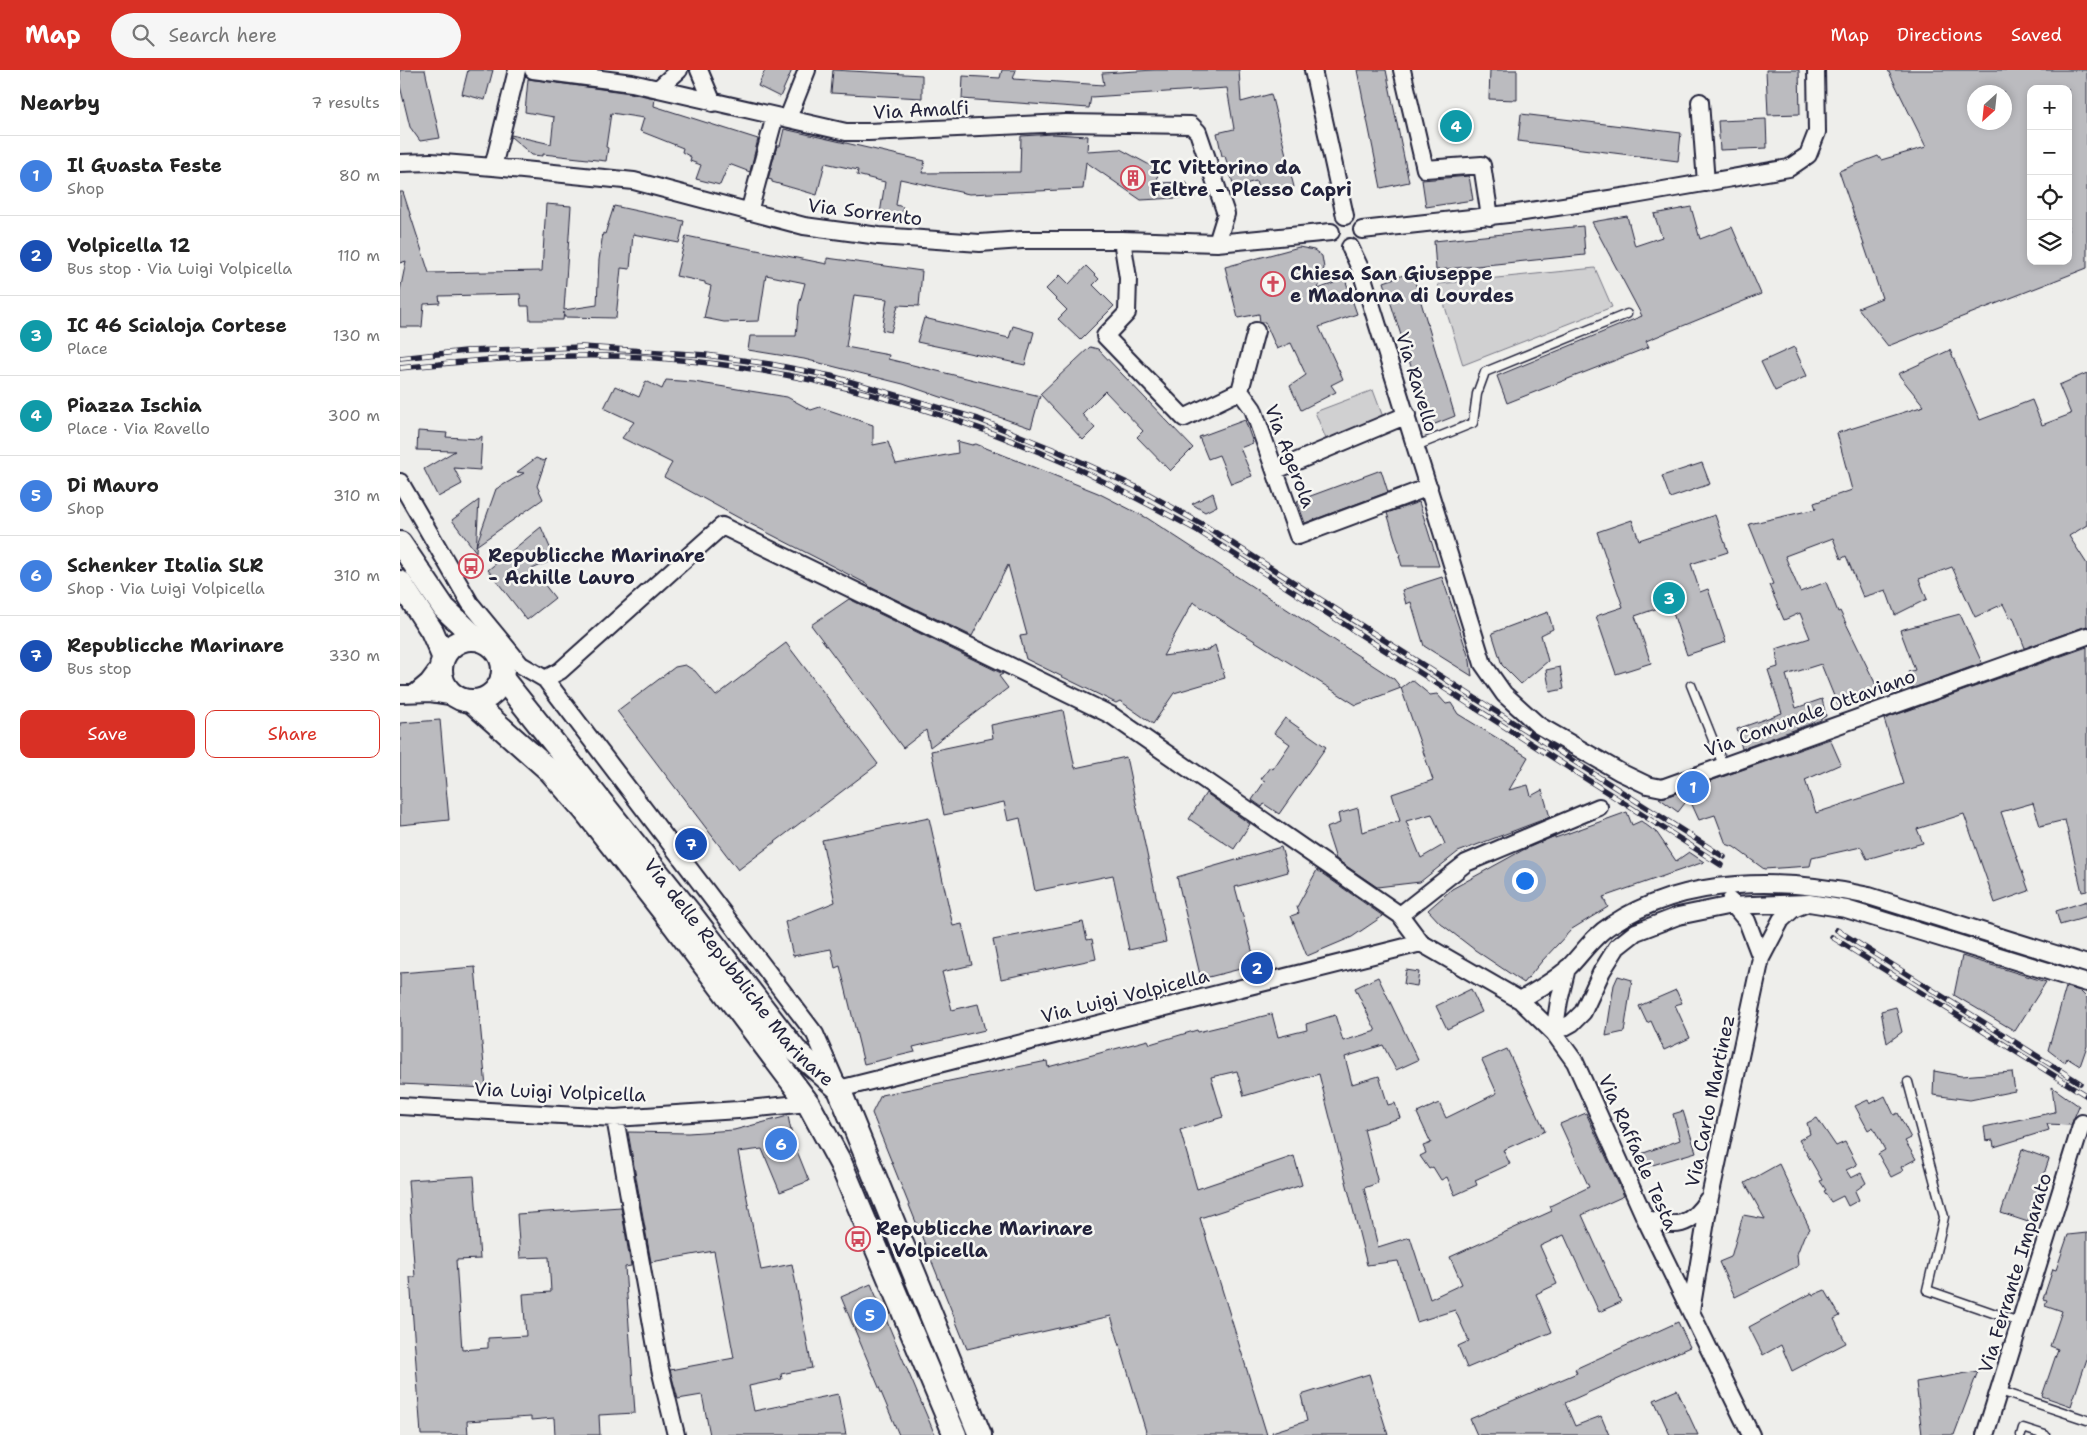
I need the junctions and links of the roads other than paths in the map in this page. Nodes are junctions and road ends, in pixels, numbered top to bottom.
1 (517, 70) edge
2 (532, 70) edge
3 (679, 70) edge
4 (699, 70) edge
5 (807, 70) edge
6 (1313, 70) edge
7 (1402, 70) edge
8 (1816, 70) edge
9 (658, 89) junction
10 (1700, 102) dead end
11 (714, 103) junction
12 (781, 117) junction
13 (400, 162) edge
14 (493, 167) junction
15 (1706, 183) junction
16 (749, 212) junction
17 (1345, 216) junction
18 (1490, 217) junction
19 (1362, 230) junction
20 (1331, 232) junction
21 (1122, 240) junction
22 (1217, 244) junction
23 (1350, 246) junction
24 (1627, 314) dead end
25 (1256, 331) dead end
26 (1240, 391) junction
27 (1407, 415) junction
28 (1416, 446) junction
29 (1276, 470) junction
30 (400, 482) edge
31 (1431, 495) junction
32 (400, 543) edge
33 (400, 582) edge
34 (2087, 636) edge
35 (477, 639) junction
36 (442, 661) junction
37 (502, 678) junction
38 (545, 679) junction
39 (1691, 685) dead end
40 (407, 693) edge
41 (464, 699) junction
42 (1723, 765) junction
43 (1600, 807) dead end
44 (1706, 888) junction
45 (1809, 903) junction
46 (1735, 906) junction
47 (1400, 914) junction
48 (1421, 943) junction
49 (1761, 958) junction
50 (2087, 964) edge
51 (1567, 968) junction
52 (2087, 983) edge
53 (1520, 1000) junction
54 (1554, 1033) junction
55 (1908, 1082) dead end
56 (839, 1089) junction
57 (808, 1103) junction
58 (400, 1106) edge
59 (615, 1118) junction
60 (2082, 1123) dead end
61 (1710, 1197) junction
62 (1645, 1218) junction
63 (1691, 1311) junction
64 (2019, 1322) junction
65 (2000, 1392) junction
66 (2087, 1420) edge
67 (676, 1435) edge
68 (955, 1435) edge
69 (980, 1435) edge
70 (1751, 1435) edge
71 (1985, 1435) edge
72 (2021, 1435) edge
73 (2045, 1435) edge

1 - 14 street
2 - 9 street, Via Amalfi
3 - 9 street
4 - 11 street
5 - 12 street
6 - 17 street
7 - 18 street
8 - 15 street
9 - 11 street, Via Amalfi
10 - 15 street
11 - 12 street, Via Amalfi
12 - 16 street
12 - 22 street, Via Amalfi
13 - 14 street, Via Sorrento
14 - 16 street, Via Sorrento
15 - 18 street
16 - 21 street, Via Sorrento
17 - 19 street
17 - 20 street
18 - 19 street
19 - 23 street
20 - 22 street, Via Sorrento
20 - 23 street
21 - 22 street, Via Sorrento
21 - 26 street
23 - 27 street, Via Ravello
24 - 28 lane
25 - 26 street
26 - 29 street, Via Agerola
27 - 28 street, Via Ravello
27 - 29 street
28 - 31 street, Via Ravello
29 - 31 street, Via Agerola
30 - 38 street
31 - 42 street, Via Comunale Ottaviano
32 - 35 main road, Via delle Repubbliche Marinare
33 - 36 main road, Via delle Repubbliche Marinare
34 - 42 street, Via Comunale Ottaviano
35 - 36 main road
35 - 37 main road, Via delle Repubbliche Marinare
36 - 40 street
36 - 41 main road, Via delle Repubbliche Marinare
37 - 41 main road
37 - 56 main road, Via delle Repubbliche Marinare
38 - 47 street
38 - 56 street
39 - 42 lane
40 - 41 street
41 - 57 main road, Via delle Repubbliche Marinare
43 - 47 street
44 - 46 street
44 - 50 street
44 - 51 street
45 - 46 street
45 - 49 street, Via Carlo Martinez
45 - 52 street
46 - 49 street
46 - 54 street
47 - 48 street
48 - 53 street, Via Raffaele Testa
48 - 56 street, Via Luigi Volpicella
49 - 61 street, Via Carlo Martinez
51 - 53 street
51 - 54 street
53 - 54 street, Via Raffaele Testa
54 - 62 street, Via Raffaele Testa
55 - 64 lane
56 - 69 main road, Via delle Repubbliche Marinare
57 - 59 street, Via Luigi Volpicella
57 - 68 main road, Via delle Repubbliche Marinare
58 - 59 street, Via Luigi Volpicella
59 - 67 street
60 - 64 street, Via Ferrante Imparato
61 - 62 street
61 - 63 street, Via Carlo Martinez
62 - 63 street, Via Raffaele Testa
63 - 70 street, Via Raffaele Testa
64 - 65 street, Via Ferrante Imparato
65 - 66 lane
65 - 71 street, Via Ferrante Imparato
72 - 73 lane

